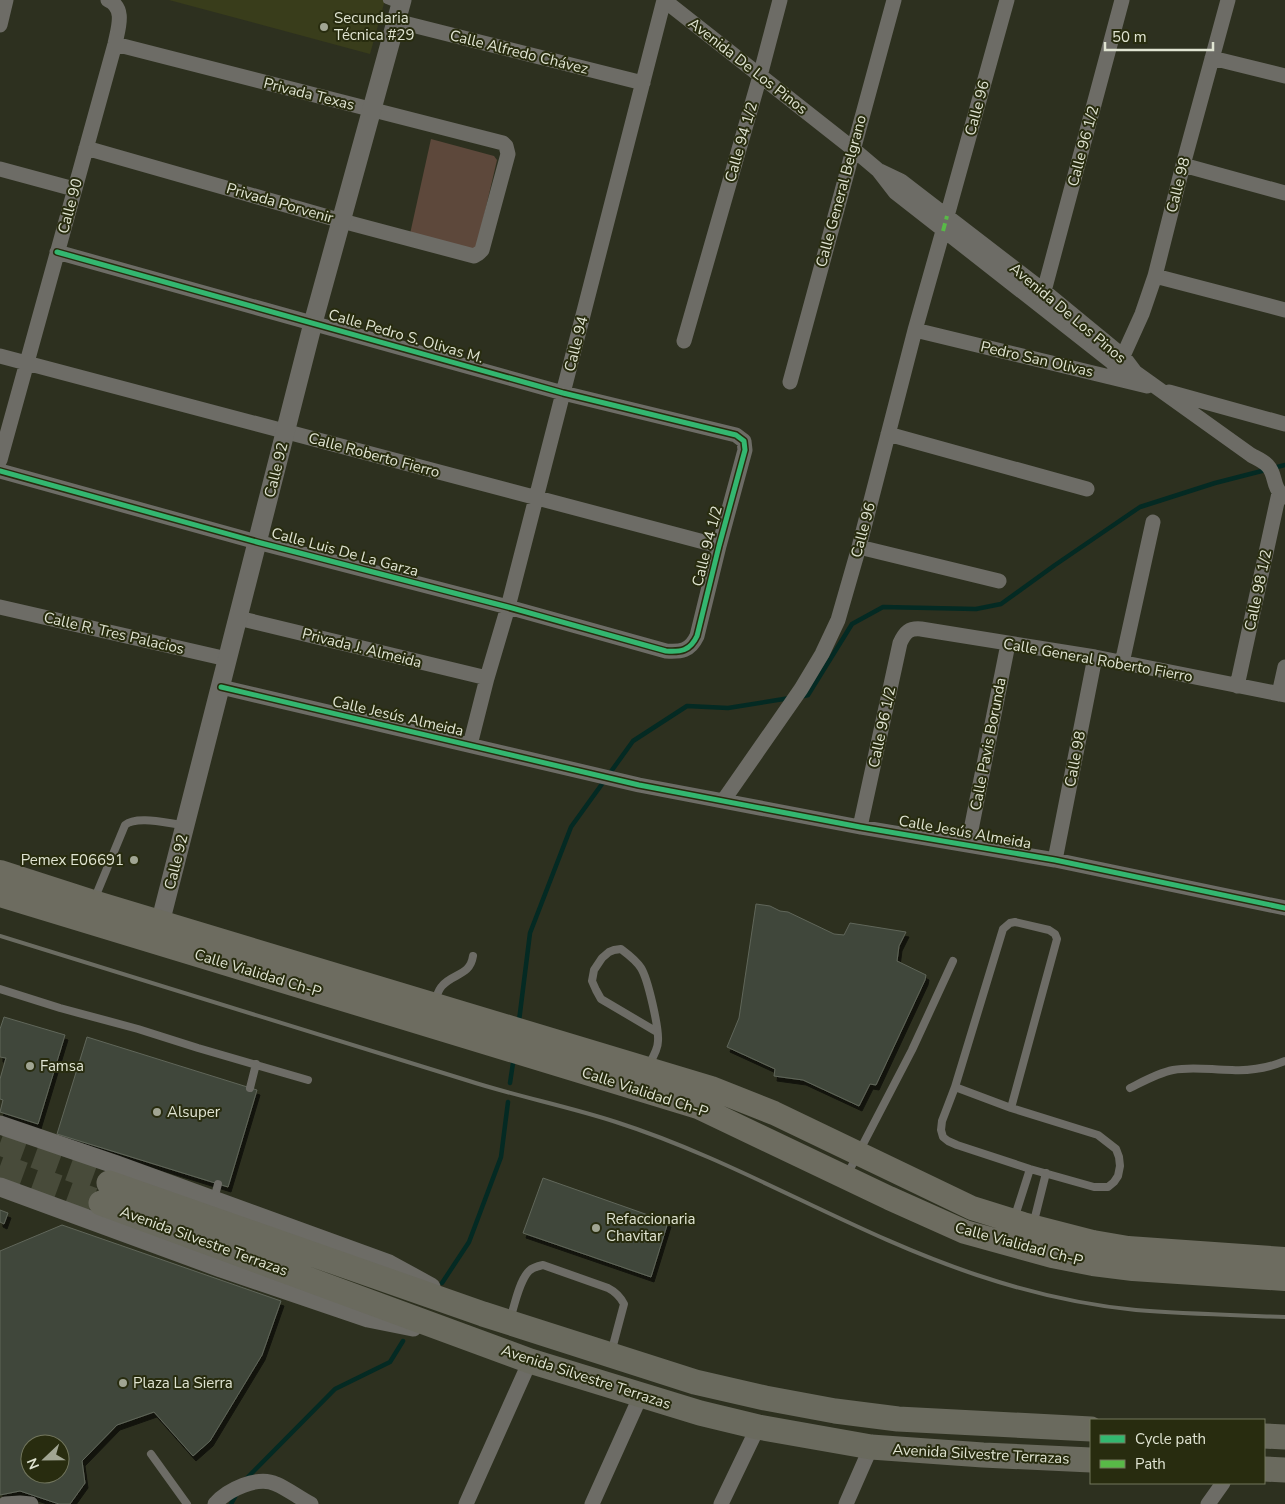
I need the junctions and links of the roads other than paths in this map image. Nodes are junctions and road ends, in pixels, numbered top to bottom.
1 (6, 0) edge
2 (664, 0) edge
3 (780, 0) edge
4 (894, 0) edge
5 (1007, 0) edge
6 (1122, 0) edge
7 (1228, 0) edge
8 (113, 4) edge
9 (396, 6) edge
10 (0, 25) edge
11 (115, 44) junction
12 (1212, 58) junction
13 (760, 76) junction
14 (1285, 76) edge
15 (643, 83) junction
16 (372, 110) junction
17 (86, 148) junction
18 (852, 148) junction
19 (1183, 165) junction
20 (0, 169) edge
21 (74, 190) junction
22 (1285, 193) edge
23 (342, 221) junction
24 (945, 223) junction
25 (57, 252) junction
26 (474, 256) joint
27 (1155, 276) junction
28 (1044, 291) junction
29 (1285, 310) edge
30 (313, 323) junction
31 (915, 330) junction
32 (684, 341) dead end
33 (0, 356) edge
34 (27, 363) junction
35 (1117, 366) junction
36 (790, 382) dead end
37 (1158, 388) junction
38 (563, 393) junction
39 (1285, 424) edge
40 (285, 432) junction
41 (888, 434) junction
42 (745, 445) joint
43 (0, 460) edge
44 (0, 471) edge
45 (1087, 489) dead end
46 (1282, 495) edge
47 (536, 498) junction
48 (1153, 522) dead end
49 (257, 542) junction
50 (719, 546) junction
51 (859, 547) junction
52 (999, 581) dead end
53 (0, 607) edge
54 (508, 607) junction
55 (238, 618) junction
56 (910, 629) joint
57 (1008, 644) junction
58 (685, 650) joint
59 (1095, 657) junction
60 (228, 658) junction
61 (1122, 663) junction
62 (1285, 667) edge
63 (487, 678) junction
64 (1237, 686) junction
65 (220, 687) junction
66 (1282, 695) edge
67 (470, 745) junction
68 (723, 801) junction
69 (185, 826) junction
70 (860, 827) junction
71 (968, 845) junction
72 (1056, 860) junction
73 (0, 872) edge
74 (0, 895) edge
75 (1285, 908) edge
76 (91, 912) junction
77 (158, 932) junction
78 (473, 956) dead end
79 (953, 961) dead end
80 (0, 989) edge
81 (431, 1014) junction
82 (657, 1032) junction
83 (1285, 1061) edge
84 (256, 1064) junction
85 (641, 1078) junction
86 (308, 1080) dead end
87 (250, 1088) dead end
88 (955, 1088) junction
89 (1130, 1088) dead end
90 (1011, 1108) junction
91 (0, 1125) edge
92 (857, 1154) junction
93 (1030, 1169) junction
94 (1046, 1173) junction
95 (846, 1177) junction
96 (0, 1187) edge
97 (1020, 1235) junction
98 (1285, 1259) edge
99 (1285, 1279) edge
100 (483, 1314) junction
101 (510, 1322) junction
102 (472, 1340) junction
103 (611, 1355) junction
104 (530, 1360) junction
105 (641, 1395) junction
106 (758, 1427) junction
107 (1090, 1428) edge
108 (1265, 1436) edge
109 (1285, 1437) edge
110 (871, 1447) junction
111 (151, 1454) dead end
112 (1090, 1460) edge
113 (1265, 1470) edge
114 (1285, 1470) edge
115 (1222, 1484) edge
116 (5, 1504) edge
117 (31, 1504) edge
118 (187, 1504) edge
119 (215, 1504) edge
120 (311, 1504) edge
121 (466, 1504) edge
122 (592, 1504) edge
123 (721, 1504) edge
124 (846, 1504) edge
125 (1208, 1504) edge
126 (1222, 1504) edge

1 - 10 street
2 - 13 street, Avenida De Los Pinos
2 - 15 street, Calle 94
3 - 13 street, Calle 94 1/2
4 - 18 street, Calle General Belgrano
5 - 24 street, Calle 96
6 - 28 street, Calle 96 1/2
7 - 12 street, Calle 98
8 - 11 street, Calle 90
9 - 15 street, Calle Alfredo Chávez
9 - 16 street, Calle 92
11 - 16 street, Privada Texas
11 - 17 street, Calle 90
12 - 14 street
12 - 19 street, Calle 98
13 - 18 street, Avenida De Los Pinos
13 - 32 street, Calle 94 1/2
15 - 38 street, Calle 94
16 - 23 street, Calle 92
16 - 26 street, Privada Texas
17 - 21 street, Calle 90
17 - 23 street, Privada Porvenir
18 - 24 street, Avenida De Los Pinos
18 - 36 street, Calle General Belgrano
19 - 22 street
19 - 27 street, Calle 98
20 - 21 street
21 - 25 street, Calle 90
23 - 26 street, Privada Porvenir
23 - 30 street, Calle 92
24 - 28 street, Avenida De Los Pinos
24 - 31 street, Calle 96
24 - 35 street, Avenida De Los Pinos
25 - 30 street, Calle Pedro S. Olivas M.
25 - 34 street, Calle 90
27 - 29 street
27 - 35 street, Calle 98
28 - 35 street, Avenida De Los Pinos
30 - 38 street, Calle Pedro S. Olivas M.
30 - 40 street, Calle 92
31 - 35 street, Pedro San Olivas
31 - 41 street, Calle 96
33 - 34 street, Calle Roberto Fierro
34 - 40 street, Calle Roberto Fierro
34 - 43 street, Calle 90
35 - 37 street, Pedro San Olivas
35 - 37 street, Avenida De Los Pinos
37 - 39 street, Pedro San Olivas
37 - 46 street
38 - 42 street, Calle Pedro S. Olivas M.
38 - 47 street, Calle 94
40 - 47 street, Calle Roberto Fierro
40 - 49 street, Calle 92
41 - 45 street
41 - 51 street, Calle 96
42 - 50 street, Calle 94 1/2
44 - 49 street, Calle Luis De La Garza
46 - 64 street, Calle 98 1/2
47 - 50 street, Calle Roberto Fierro
47 - 54 street, Calle 94
48 - 61 street
49 - 54 street, Calle Luis De La Garza
49 - 55 street, Calle 92
50 - 58 street, Calle 94 1/2
51 - 52 street
51 - 68 street, Calle 96
53 - 60 street, Calle R. Tres Palacios
54 - 58 street, Calle Luis De La Garza
54 - 63 street, Calle 94
55 - 60 street, Calle 92
55 - 63 street, Privada J. Almeida
56 - 57 street, Calle General Roberto Fierro
56 - 70 street, Calle 96 1/2
57 - 59 street, Calle General Roberto Fierro
57 - 71 street, Calle Pavis Borunda
59 - 61 street, Calle General Roberto Fierro
59 - 72 street, Calle 98
60 - 65 street, Calle 92
61 - 64 street, Calle General Roberto Fierro
62 - 66 street
63 - 67 street, Calle 94
64 - 66 street, Calle General Roberto Fierro
65 - 67 street, Calle Jesús Almeida
65 - 69 street, Calle 92
67 - 68 street, Calle Jesús Almeida
68 - 70 street, Calle Jesús Almeida
69 - 76 lane
69 - 77 street, Calle 92
70 - 71 street, Calle Jesús Almeida
71 - 72 street, Calle Jesús Almeida
72 - 75 street, Calle Jesús Almeida
73 - 76 main road, Calle Vialidad Ch-P
74 - 76 main road, Calle Vialidad Ch-P
76 - 77 main road, Calle Vialidad Ch-P
77 - 81 main road, Calle Vialidad Ch-P
78 - 81 lane
79 - 92 lane
80 - 84 lane
81 - 85 main road, Calle Vialidad Ch-P
82 - 82 lane
82 - 85 lane
83 - 89 lane
84 - 86 lane
84 - 87 lane
85 - 92 main road, Calle Vialidad Ch-P
85 - 95 main road, Calle Vialidad Ch-P
88 - 90 lane
88 - 90 lane
88 - 93 lane
90 - 94 lane
91 - 100 street
92 - 95 lane
92 - 97 main road, Calle Vialidad Ch-P
93 - 94 lane
93 - 97 lane
94 - 97 lane
95 - 97 main road, Calle Vialidad Ch-P
96 - 102 street
97 - 98 main road, Calle Vialidad Ch-P
97 - 99 main road, Calle Vialidad Ch-P
100 - 101 highway, Avenida Silvestre Terrazas
100 - 102 highway, Avenida Silvestre Terrazas
101 - 103 highway, Avenida Silvestre Terrazas
101 - 103 lane
102 - 104 highway, Avenida Silvestre Terrazas
103 - 107 highway, Avenida Silvestre Terrazas
104 - 105 highway, Avenida Silvestre Terrazas
104 - 121 street
105 - 106 highway, Avenida Silvestre Terrazas
105 - 122 street
106 - 110 highway, Avenida Silvestre Terrazas
106 - 123 street
108 - 109 highway
110 - 112 highway, Avenida Silvestre Terrazas
110 - 124 street
111 - 118 lane
113 - 114 highway
115 - 125 street
115 - 126 street
116 - 117 street
119 - 120 street

